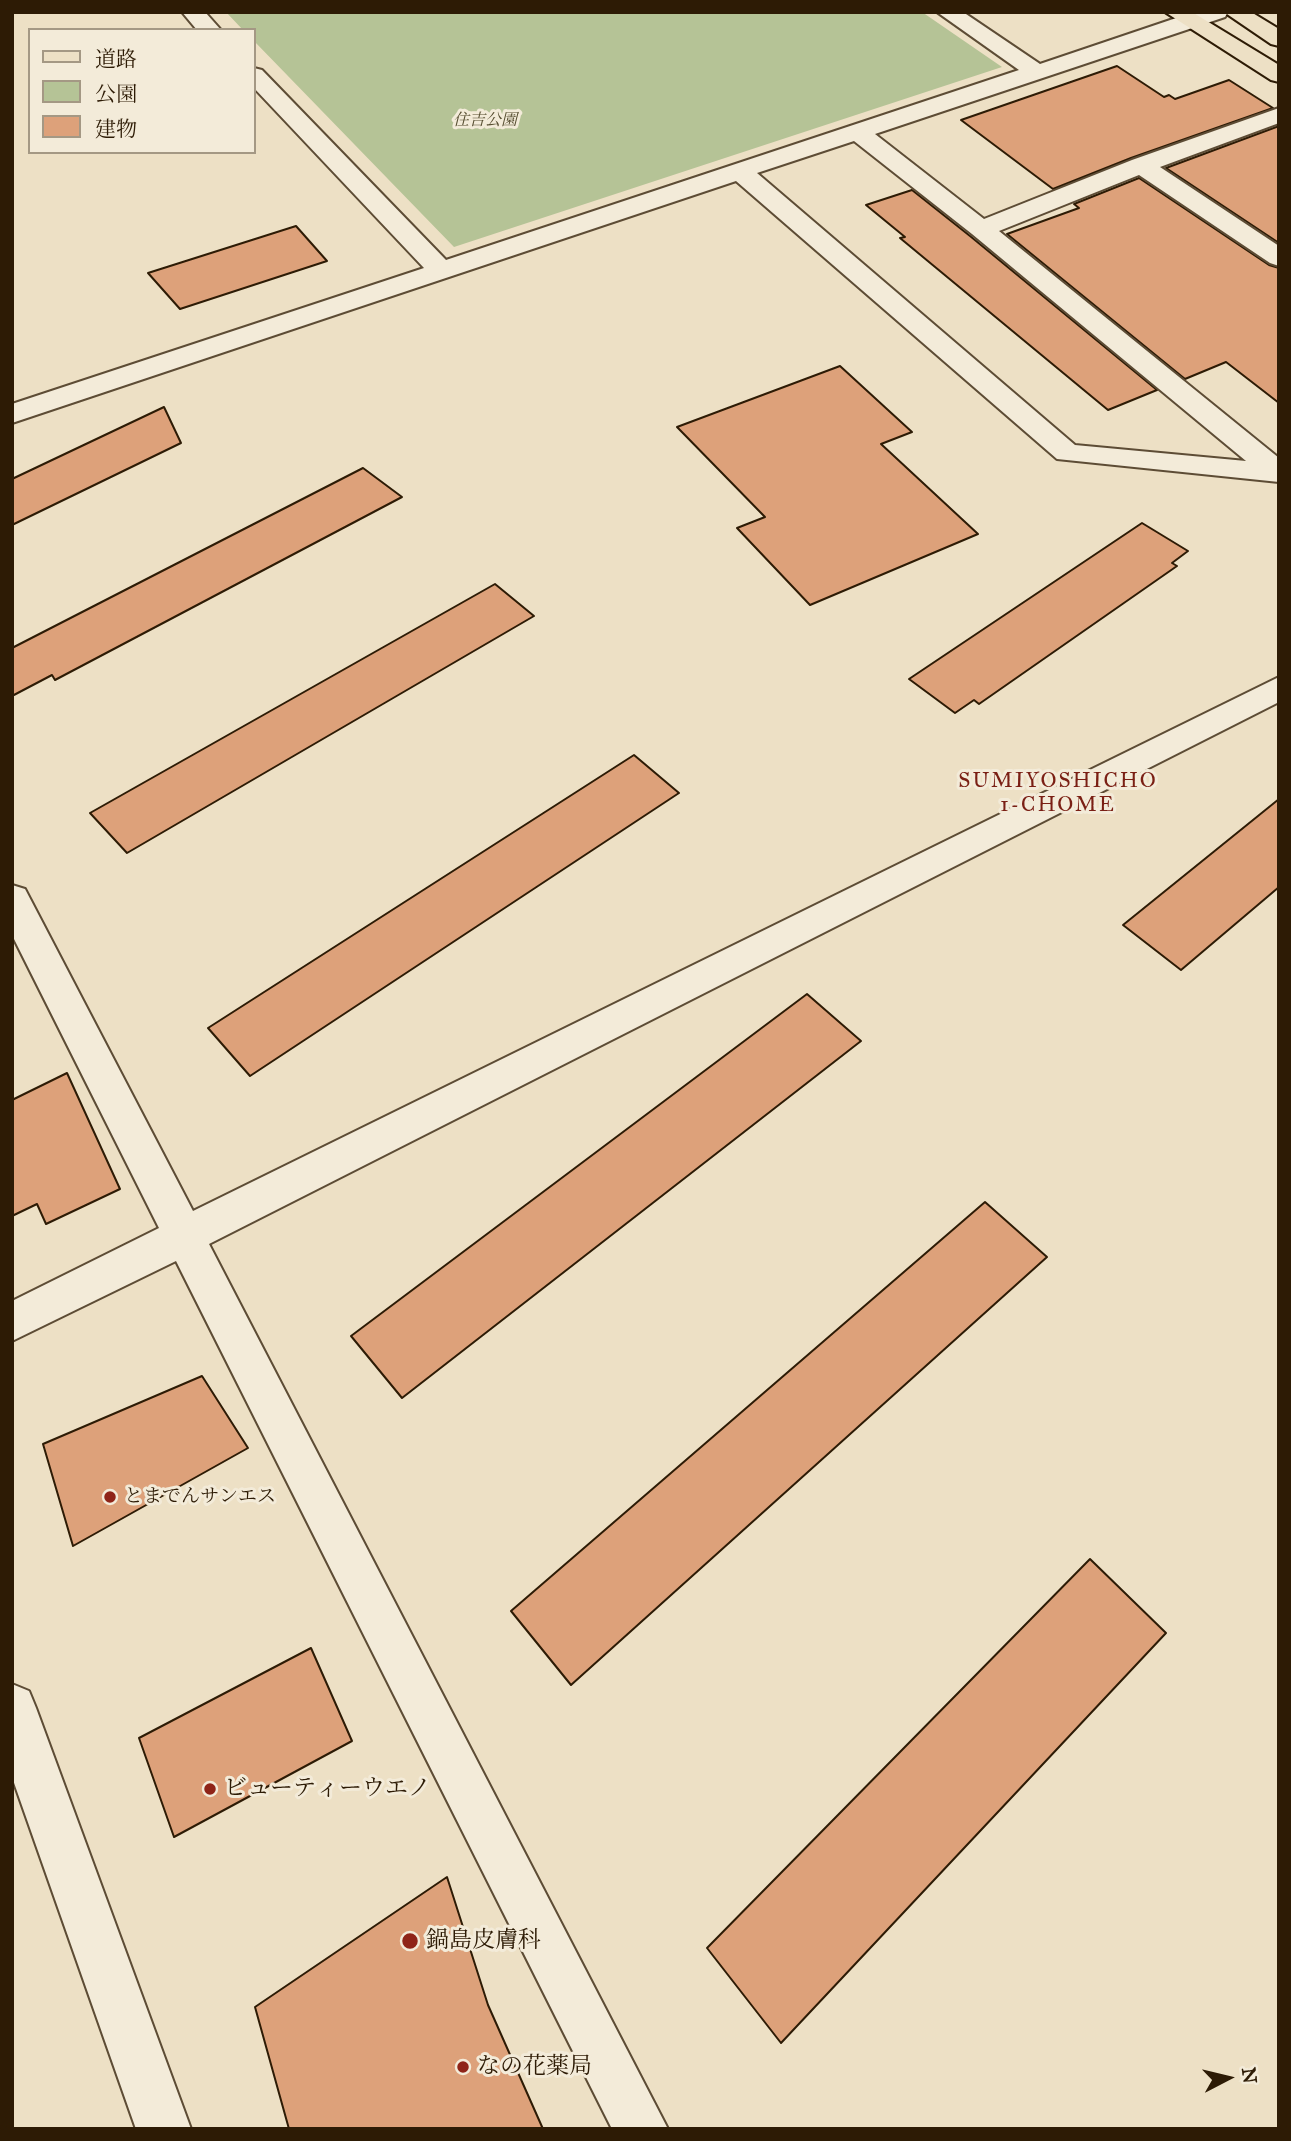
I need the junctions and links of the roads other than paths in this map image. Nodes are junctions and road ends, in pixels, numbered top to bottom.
1 (193, 12) edge
2 (948, 12) edge
3 (1217, 12) edge
4 (1235, 12) edge
5 (1184, 17) edge
6 (208, 28) edge
7 (1279, 39) edge
8 (1037, 72) junction
9 (1279, 75) edge
10 (256, 77) edge
11 (1279, 115) edge
12 (856, 131) junction
13 (1141, 165) junction
14 (741, 172) junction
15 (981, 229) junction
16 (1279, 258) edge
17 (441, 271) junction
18 (12, 414) edge
19 (1279, 473) edge
20 (1279, 688) edge
21 (12, 899) edge
22 (187, 1236) junction
23 (12, 1321) edge
24 (12, 1708) edge
25 (22, 1768) edge
26 (164, 2129) edge
27 (641, 2129) edge

1 - 6 street
2 - 8 street
3 - 5 street
4 - 7 main road
5 - 8 street
5 - 9 main road
8 - 12 street
10 - 17 street
11 - 13 street
12 - 14 street
12 - 15 street
13 - 15 street
13 - 16 street
14 - 17 street
14 - 19 street
15 - 19 street
17 - 18 street
20 - 22 street
21 - 22 street
22 - 23 street
22 - 27 street
24 - 25 street
25 - 26 street

